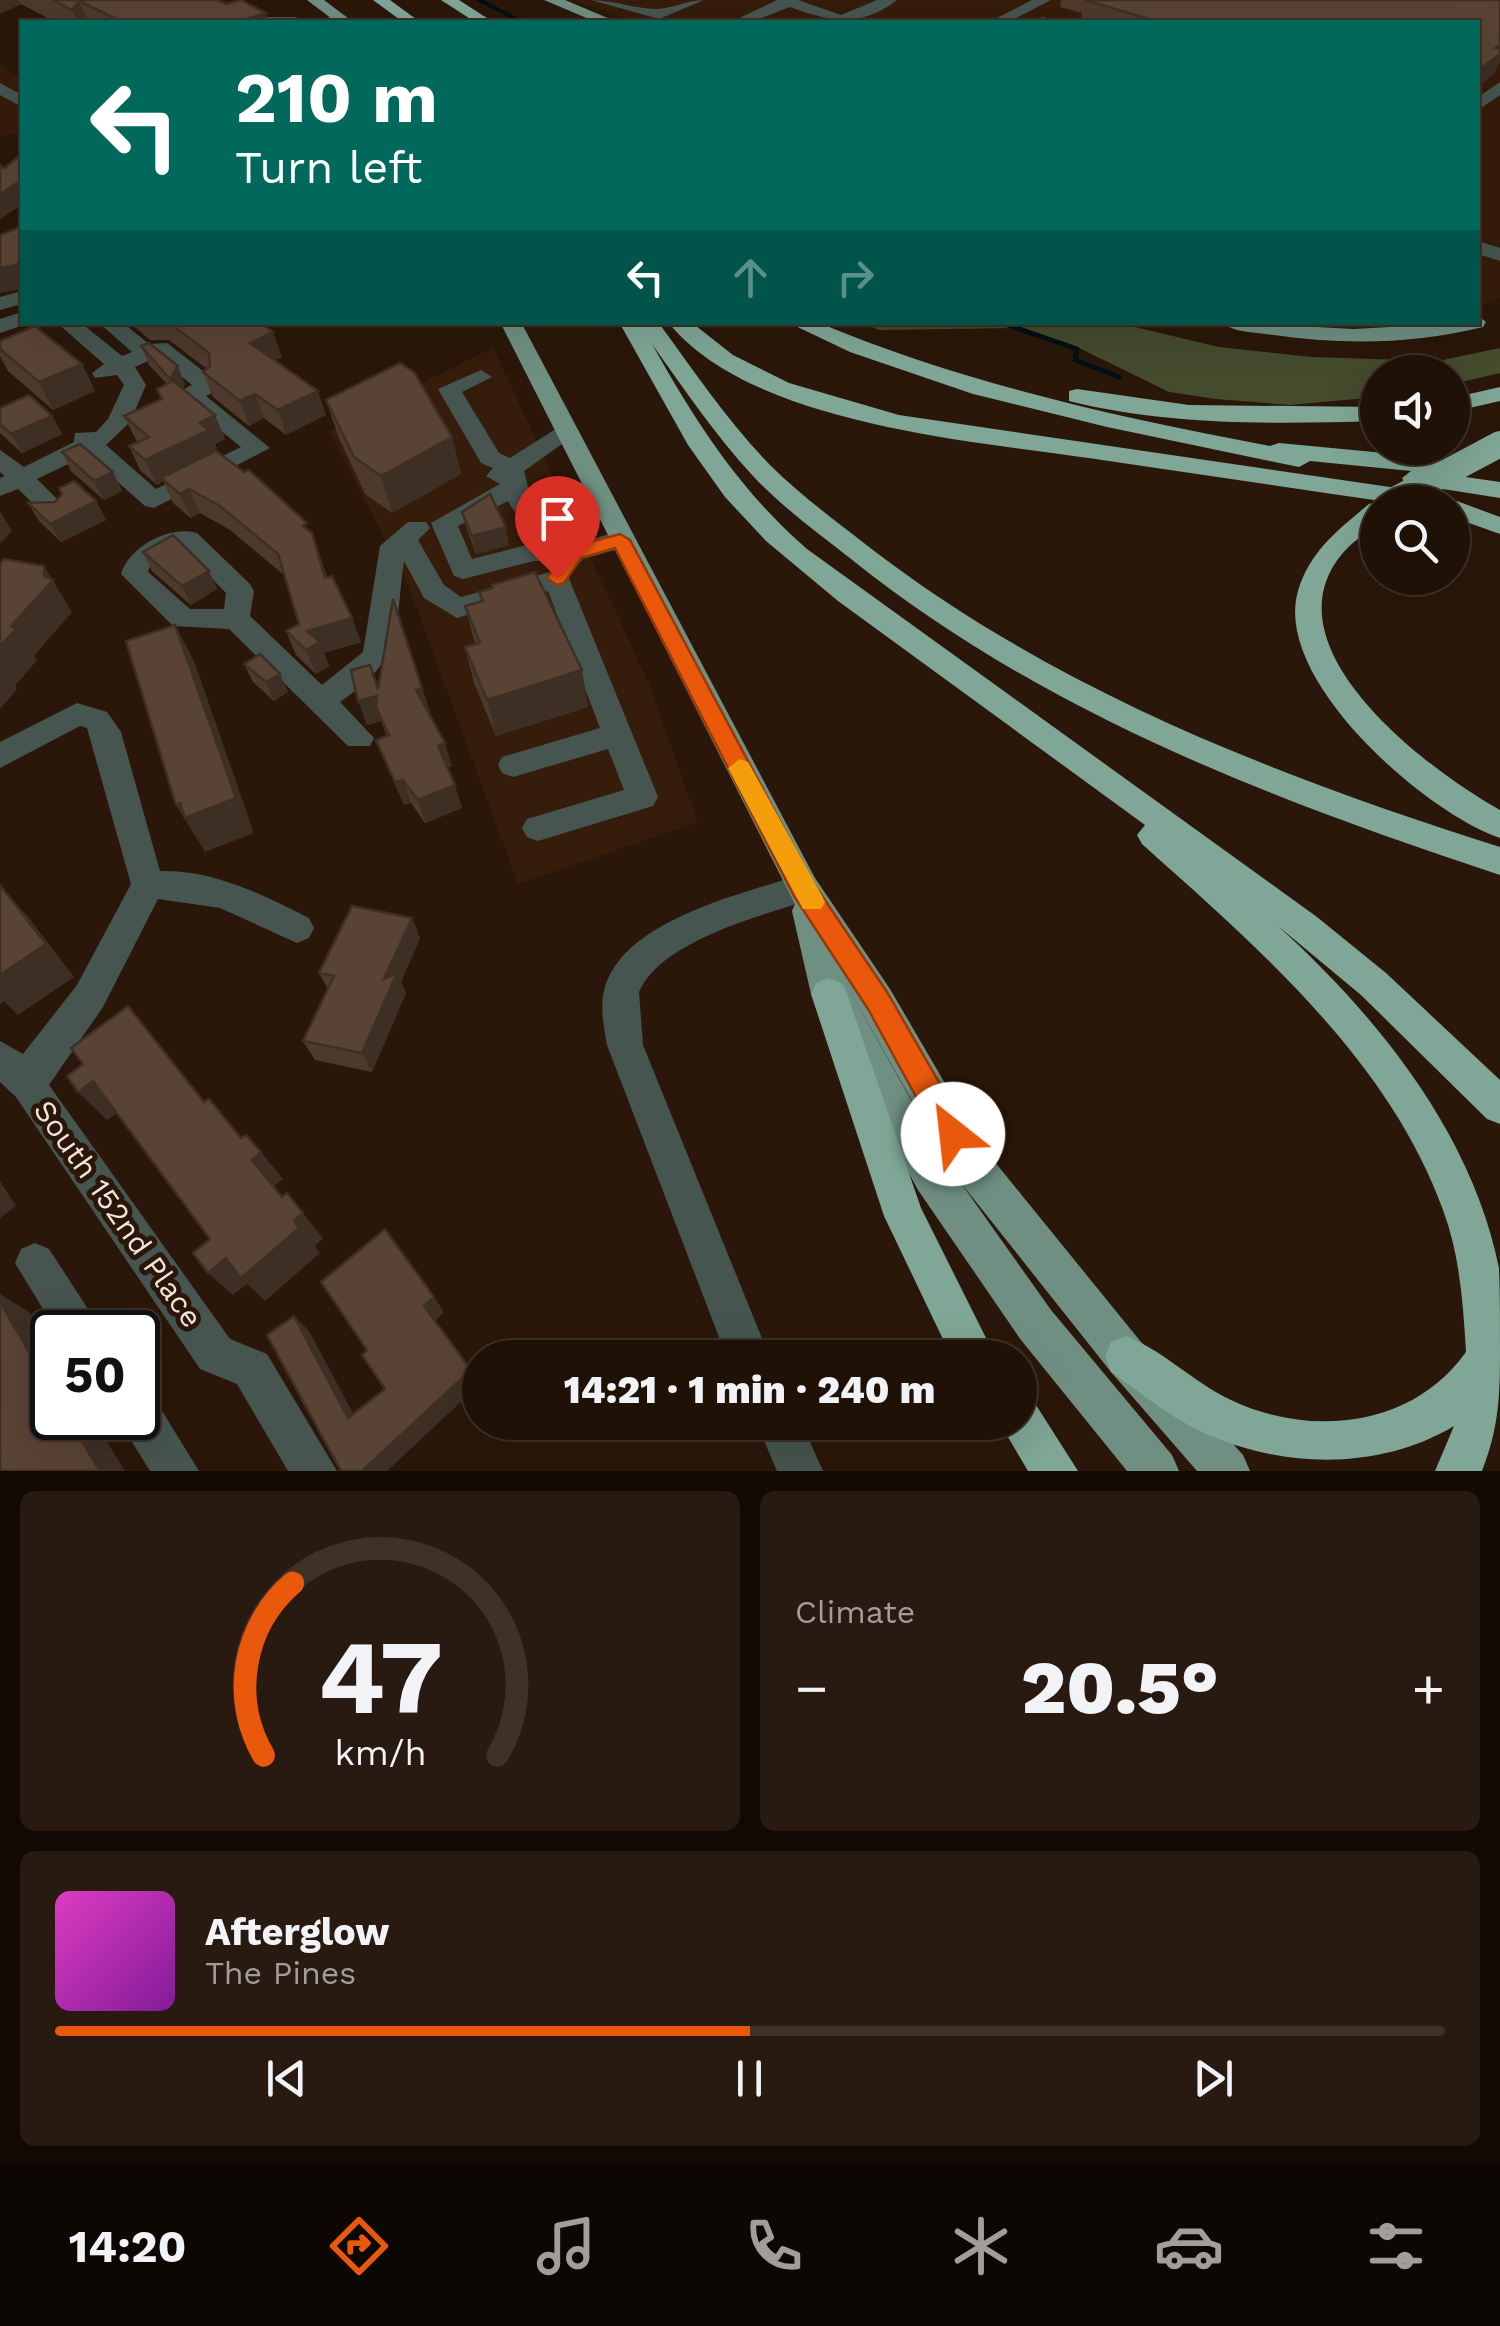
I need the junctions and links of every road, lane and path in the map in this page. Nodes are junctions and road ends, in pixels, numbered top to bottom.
1 (314, 0) edge
2 (380, 0) edge
3 (425, 0) edge
4 (448, 0) edge
5 (551, 0) edge
6 (598, 0) edge
7 (696, 0) edge
8 (890, 0) edge
9 (1044, 0) edge
10 (787, 1) edge
11 (640, 2) edge
12 (342, 20) edge
13 (409, 20) edge
14 (454, 20) edge
15 (482, 20) edge
16 (604, 20) edge
17 (744, 20) edge
18 (838, 20) edge
19 (847, 20) edge
20 (1001, 20) edge
21 (1500, 87) edge
22 (0, 88) edge
23 (1480, 103) edge
24 (19, 109) edge
25 (18, 302) edge
26 (45, 325) edge
27 (69, 325) edge
28 (112, 325) edge
29 (512, 325) edge
30 (632, 325) edge
31 (649, 325) edge
32 (682, 325) edge
33 (804, 325) edge
34 (836, 325) edge
35 (1254, 325) edge
36 (1455, 325) edge
37 (0, 327) edge
38 (147, 353) junction
39 (112, 369) junction
40 (481, 377) dead end
41 (1500, 394) edge
42 (1470, 400) edge
43 (1360, 415) edge
44 (567, 432) junction
45 (87, 442) junction
46 (1206, 442) junction
47 (1500, 444) edge
48 (1500, 473) edge
49 (7, 474) edge
50 (512, 478) junction
51 (1423, 485) edge
52 (593, 488) junction
53 (1360, 490) edge
54 (1500, 490) edge
55 (56, 512) edge
56 (1470, 514) edge
57 (1360, 524) edge
58 (1500, 526) edge
59 (404, 537) junction
60 (620, 540) junction
61 (574, 553) junction
62 (557, 578) junction
63 (236, 618) dead end
64 (320, 701) junction
65 (1010, 712) junction
66 (617, 735) junction
67 (358, 738) dead end
68 (0, 756) edge
69 (513, 766) dead end
70 (1500, 826) edge
71 (538, 828) dead end
72 (1500, 861) edge
73 (148, 886) junction
74 (803, 888) junction
75 (297, 928) dead end
76 (829, 994) junction
77 (0, 1058) edge
78 (30, 1084) junction
79 (1500, 1106) edge
80 (35, 1263) dead end
81 (67, 1310) edge
82 (742, 1340) edge
83 (967, 1340) edge
84 (1491, 1352) junction
85 (1126, 1357) junction
86 (155, 1440) edge
87 (786, 1440) edge
88 (1033, 1440) edge
89 (176, 1471) edge
90 (314, 1471) edge
91 (800, 1471) edge
92 (1055, 1471) edge
93 (1156, 1471) edge
94 (1227, 1471) edge
95 (1458, 1471) edge

1 - 12 main road
2 - 13 highway
3 - 14 highway
4 - 15 highway
5 - 16 main road
6 - 11 street
7 - 11 street
8 - 19 street
9 - 20 street
10 - 17 street
10 - 18 street
21 - 23 street
22 - 24 street
25 - 37 street
26 - 39 street
27 - 39 street
28 - 38 street
29 - 44 main road
30 - 65 highway
31 - 72 highway
32 - 53 highway
33 - 46 highway
34 - 43 highway
35 - 36 main road
38 - 39 street
38 - 45 street
39 - 45 street
40 - 50 street
41 - 42 highway
44 - 50 street
44 - 52 main road
45 - 49 street
46 - 48 highway
46 - 54 highway
47 - 51 highway, bridge
49 - 55 street
50 - 52 street
50 - 59 street
50 - 61 street
52 - 60 main road
56 - 58 highway
57 - 70 highway
59 - 62 street
59 - 64 street
60 - 61 street
60 - 74 main road
61 - 62 street
62 - 66 street
63 - 64 street
64 - 67 street
65 - 79 highway
65 - 84 highway
66 - 69 street
66 - 71 street
68 - 73 street
73 - 75 street
73 - 78 street, South 152nd Place
74 - 76 main road
74 - 82 street
74 - 85 main road
76 - 83 highway
76 - 93 main road
77 - 78 street
78 - 90 street, South 152nd Place
80 - 81 street
84 - 85 highway
84 - 95 highway
85 - 94 main road
86 - 89 street
87 - 91 street
88 - 92 highway

